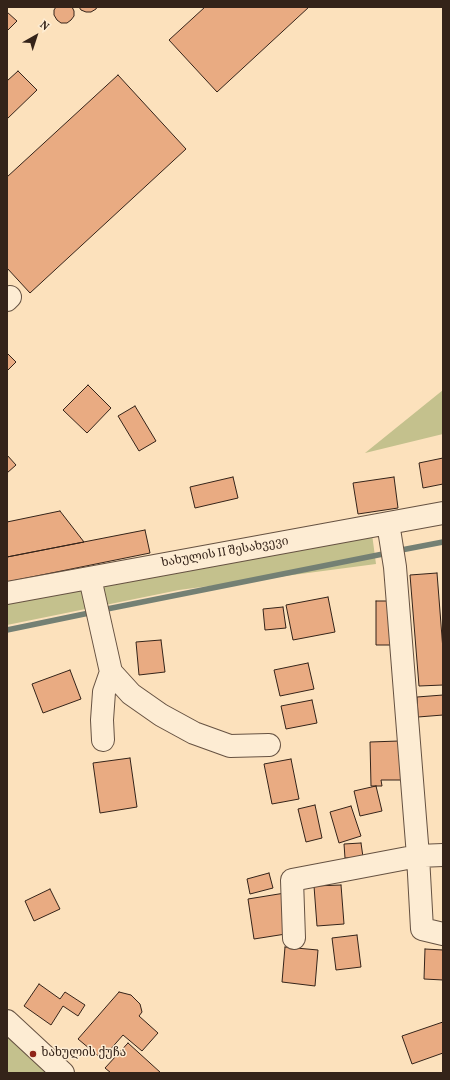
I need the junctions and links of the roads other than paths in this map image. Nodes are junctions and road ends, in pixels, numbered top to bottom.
1 (443, 513) edge
2 (388, 523) junction
3 (90, 578) junction
4 (7, 593) edge
5 (111, 672) junction
6 (103, 740) dead end
7 (269, 745) dead end
8 (443, 855) edge
9 (418, 856) junction
10 (443, 934) edge
11 (294, 938) dead end
12 (7, 1021) edge
13 (63, 1073) edge

1 - 2 street, ხახულის II შესახვევი
2 - 3 street, ხახულის II შესახვევი
2 - 9 street
3 - 4 street, ხახულის II შესახვევი
3 - 5 street
5 - 6 street
5 - 7 street
8 - 9 street
9 - 10 street
9 - 11 street
12 - 13 street

